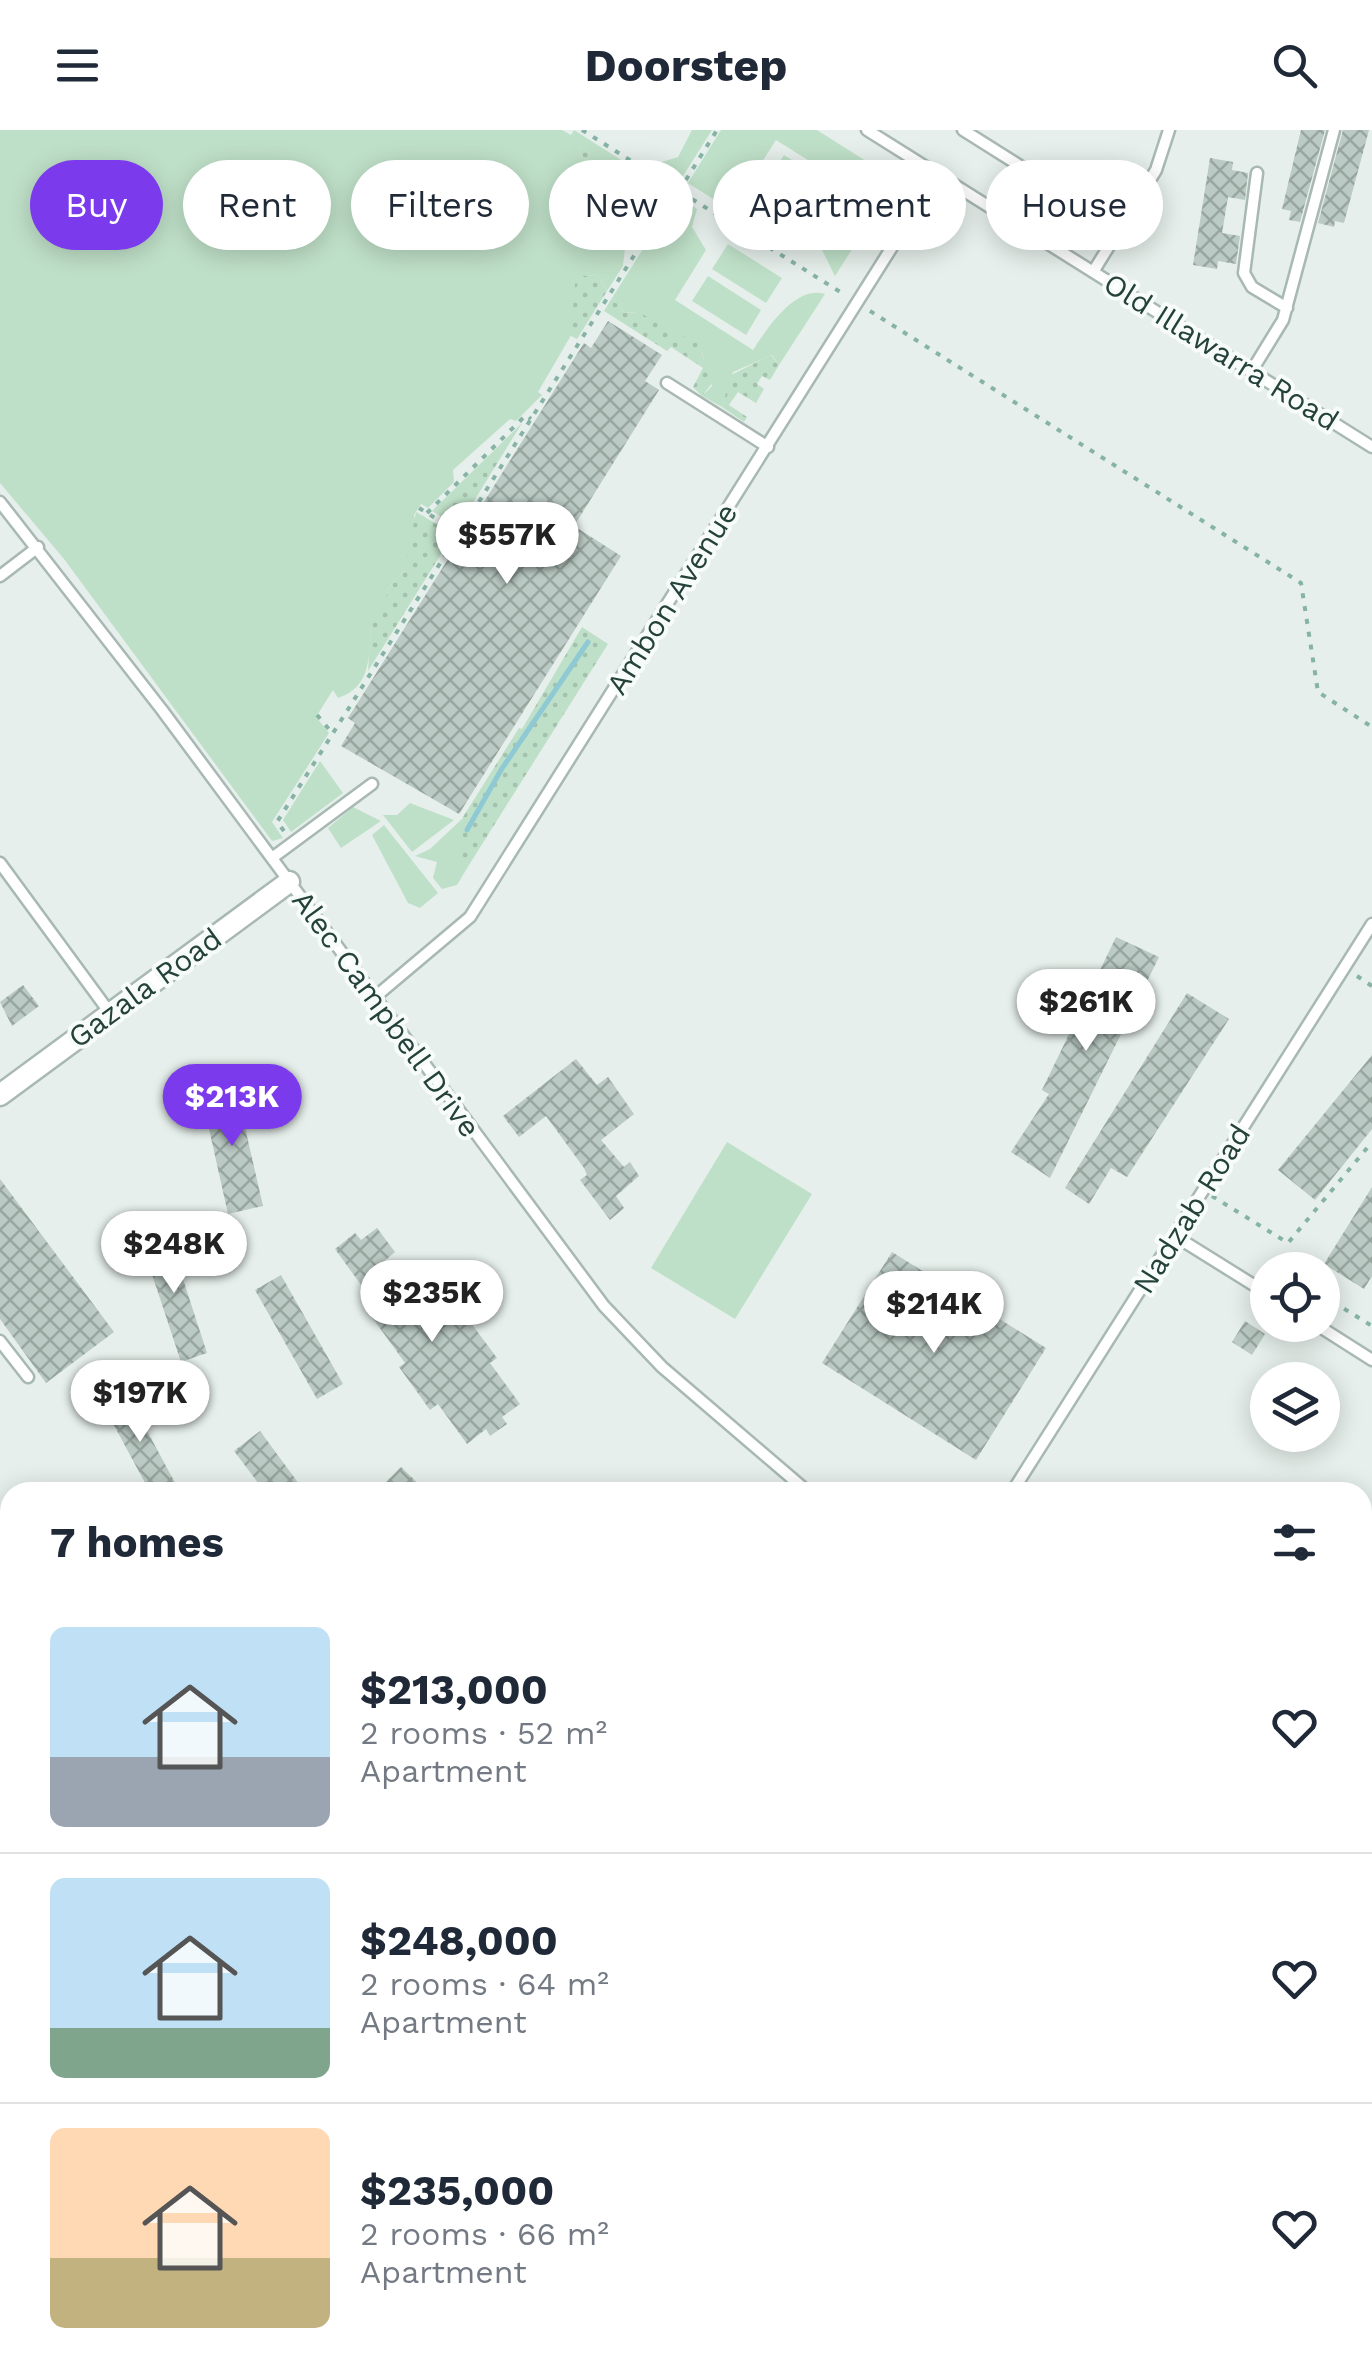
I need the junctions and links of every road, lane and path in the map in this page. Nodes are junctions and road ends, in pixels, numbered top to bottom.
1 (582, 130) edge
2 (717, 130) edge
3 (867, 130) edge
4 (962, 130) edge
5 (1169, 130) edge
6 (1334, 130) edge
7 (630, 160) edge
8 (915, 160) edge
9 (1010, 160) edge
10 (1159, 160) edge
11 (693, 167) edge
12 (1258, 173) dead end
13 (966, 192) edge
14 (693, 200) edge
15 (640, 250) edge
16 (891, 250) edge
17 (1107, 250) edge
18 (1094, 272) junction
19 (858, 304) junction
20 (1287, 308) junction
21 (1251, 372) junction
22 (667, 383) dead end
23 (532, 418) junction
24 (768, 447) junction
25 (1372, 448) edge
26 (0, 502) edge
27 (419, 508) dead end
28 (427, 513) junction
29 (459, 533) junction
30 (38, 547) junction
31 (0, 576) edge
32 (317, 715) dead end
33 (1372, 727) edge
34 (333, 734) junction
35 (372, 784) dead end
36 (293, 843) junction
37 (272, 858) junction
38 (0, 864) edge
39 (289, 882) junction
40 (1372, 924) edge
41 (1353, 973) dead end
42 (1372, 986) edge
43 (375, 997) junction
44 (111, 1014) junction
45 (0, 1095) edge
46 (1372, 1142) edge
47 (1212, 1196) dead end
48 (1175, 1236) junction
49 (1250, 1283) edge
50 (1340, 1307) edge
51 (1372, 1326) edge
52 (1340, 1340) edge
53 (0, 1341) edge
54 (1372, 1360) edge
55 (28, 1377) dead end
56 (796, 1482) edge
57 (1018, 1482) edge

1 - 7 path
2 - 11 path
3 - 8 lane, Old Illawarra Road
4 - 9 lane
5 - 10 lane
6 - 20 lane
12 - 20 lane
13 - 18 lane, Old Illawarra Road
14 - 19 path
15 - 23 path
16 - 19 lane, Ambon Avenue
17 - 18 lane
18 - 21 lane, Old Illawarra Road
19 - 24 lane, Ambon Avenue
19 - 33 path
20 - 21 lane
21 - 25 lane, Old Illawarra Road
22 - 24 lane
23 - 28 path
23 - 29 path
24 - 43 lane, Ambon Avenue
26 - 30 lane, Alec Campbell Drive
27 - 28 path
28 - 29 path
29 - 34 path
30 - 31 lane
30 - 37 lane, Alec Campbell Drive
32 - 34 path
34 - 36 path
35 - 36 lane
36 - 37 lane
37 - 39 lane, Alec Campbell Drive
38 - 44 lane
39 - 43 lane, Alec Campbell Drive
39 - 44 street, Gazala Road
40 - 48 lane, Nadzab Road
41 - 42 path
43 - 56 lane, Alec Campbell Drive
44 - 45 street, Gazala Road
46 - 47 path
48 - 49 lane
48 - 57 lane, Nadzab Road
50 - 51 path
52 - 54 lane
53 - 55 lane

